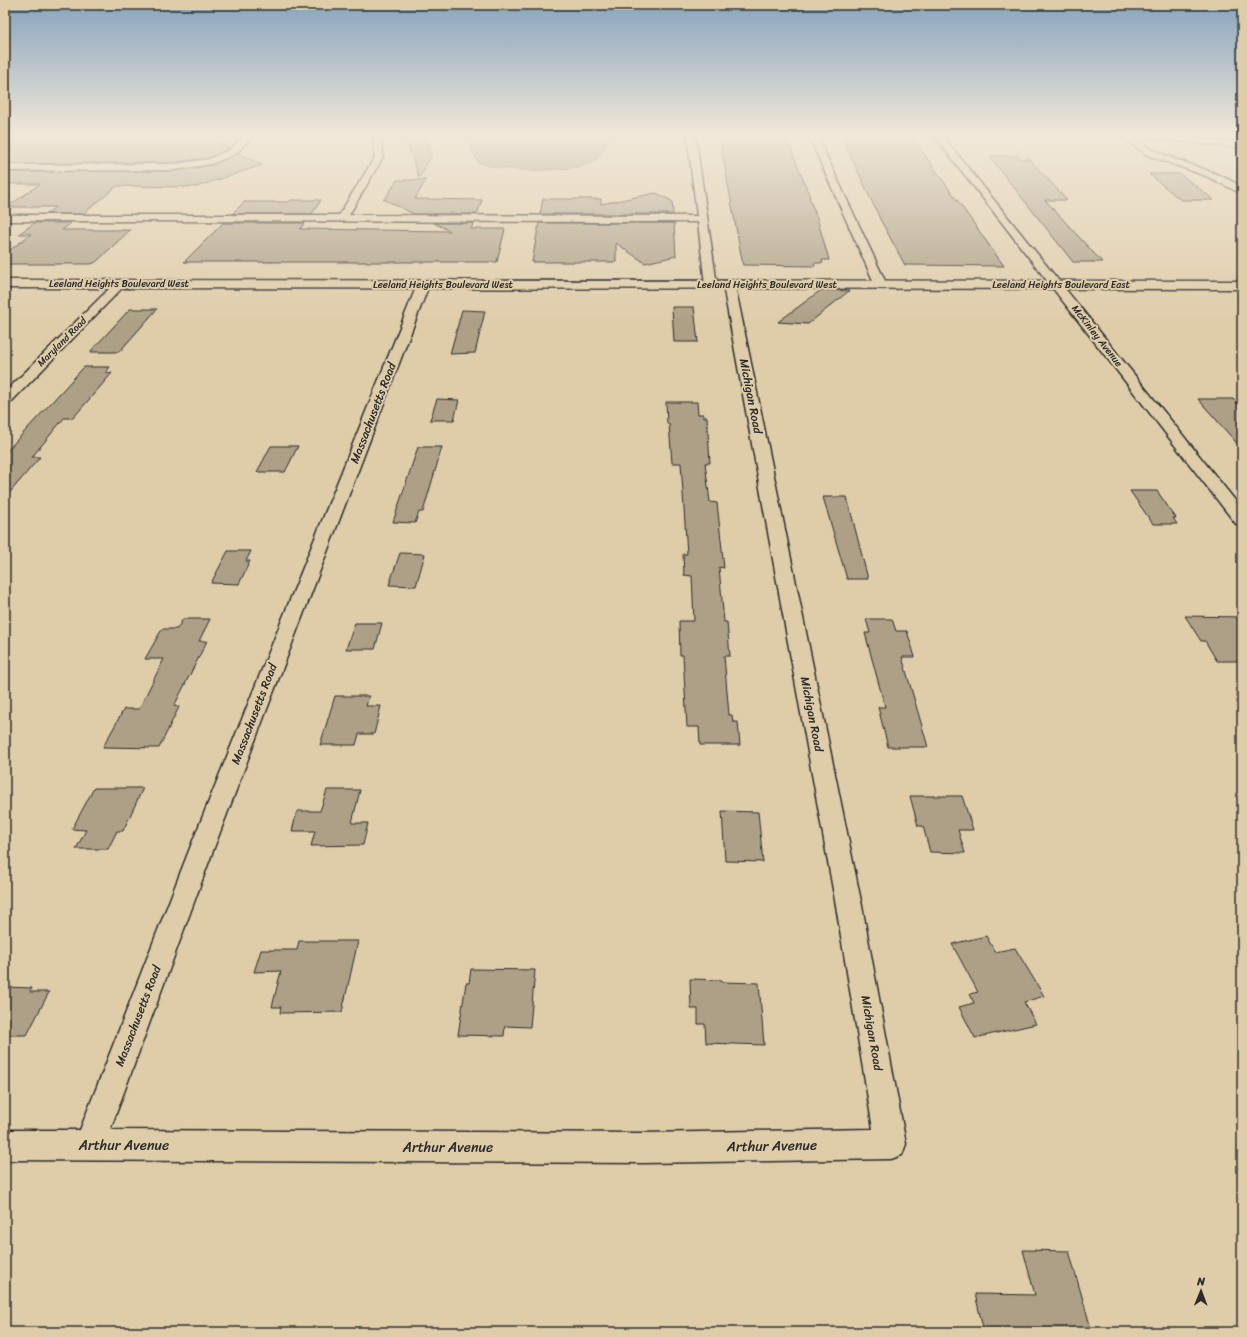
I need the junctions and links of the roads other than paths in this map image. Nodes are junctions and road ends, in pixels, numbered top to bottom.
1 (355, 196) edge
2 (699, 196) edge
3 (841, 196) edge
4 (986, 196) edge
5 (5, 218) edge
6 (342, 218) junction
7 (702, 218) junction
8 (5, 284) edge
9 (120, 284) junction
10 (423, 285) junction
11 (720, 285) junction
12 (881, 285) junction
13 (1056, 285) junction
14 (1242, 285) edge
15 (5, 400) edge
16 (1242, 520) edge
17 (891, 1144) joint
18 (5, 1145) edge
19 (89, 1145) junction

1 - 6 street
2 - 7 street, Michigan Road
3 - 12 street
4 - 13 street, McKinley Avenue
5 - 6 street
6 - 7 street
7 - 11 street, Michigan Road
8 - 9 main road, Leeland Heights Boulevard West
9 - 10 main road, Leeland Heights Boulevard West
9 - 15 street, Maryland Road
10 - 11 main road, Leeland Heights Boulevard West
10 - 19 street, Massachusetts Road
11 - 12 main road, Leeland Heights Boulevard West
11 - 17 street, Michigan Road
12 - 13 main road, Leeland Heights Boulevard East
13 - 14 main road, Leeland Heights Boulevard East
13 - 16 street, McKinley Avenue
17 - 19 street, Arthur Avenue
18 - 19 street, Arthur Avenue

